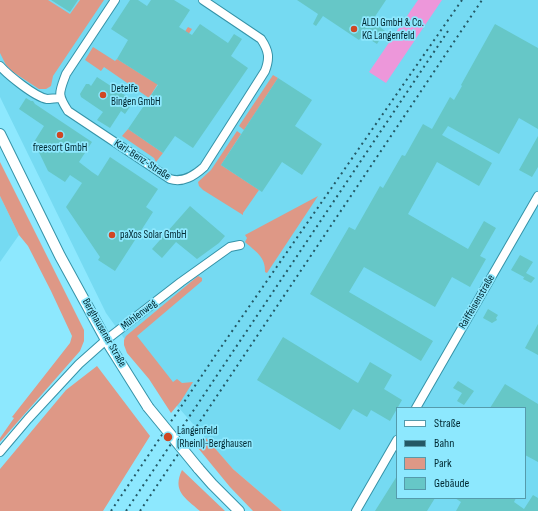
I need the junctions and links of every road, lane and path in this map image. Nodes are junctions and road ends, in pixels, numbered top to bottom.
1 (115, 0) edge
2 (203, 0) edge
3 (0, 66) edge
4 (60, 98) junction
5 (0, 134) edge
6 (538, 196) edge
7 (240, 245) dead end
8 (106, 340) junction
9 (417, 407) edge
10 (396, 442) edge
11 (0, 452) edge
12 (239, 511) edge
13 (356, 511) edge

1 - 4 street
2 - 4 street, Karl-Benz-Straße
3 - 4 street
5 - 8 main road, Berghausener Straße
6 - 9 street, Raiffeisenstraße
7 - 8 street, Mühlenweg
8 - 11 street, Mühlenweg
8 - 12 main road, Berghausener Straße, bridge
10 - 13 street

